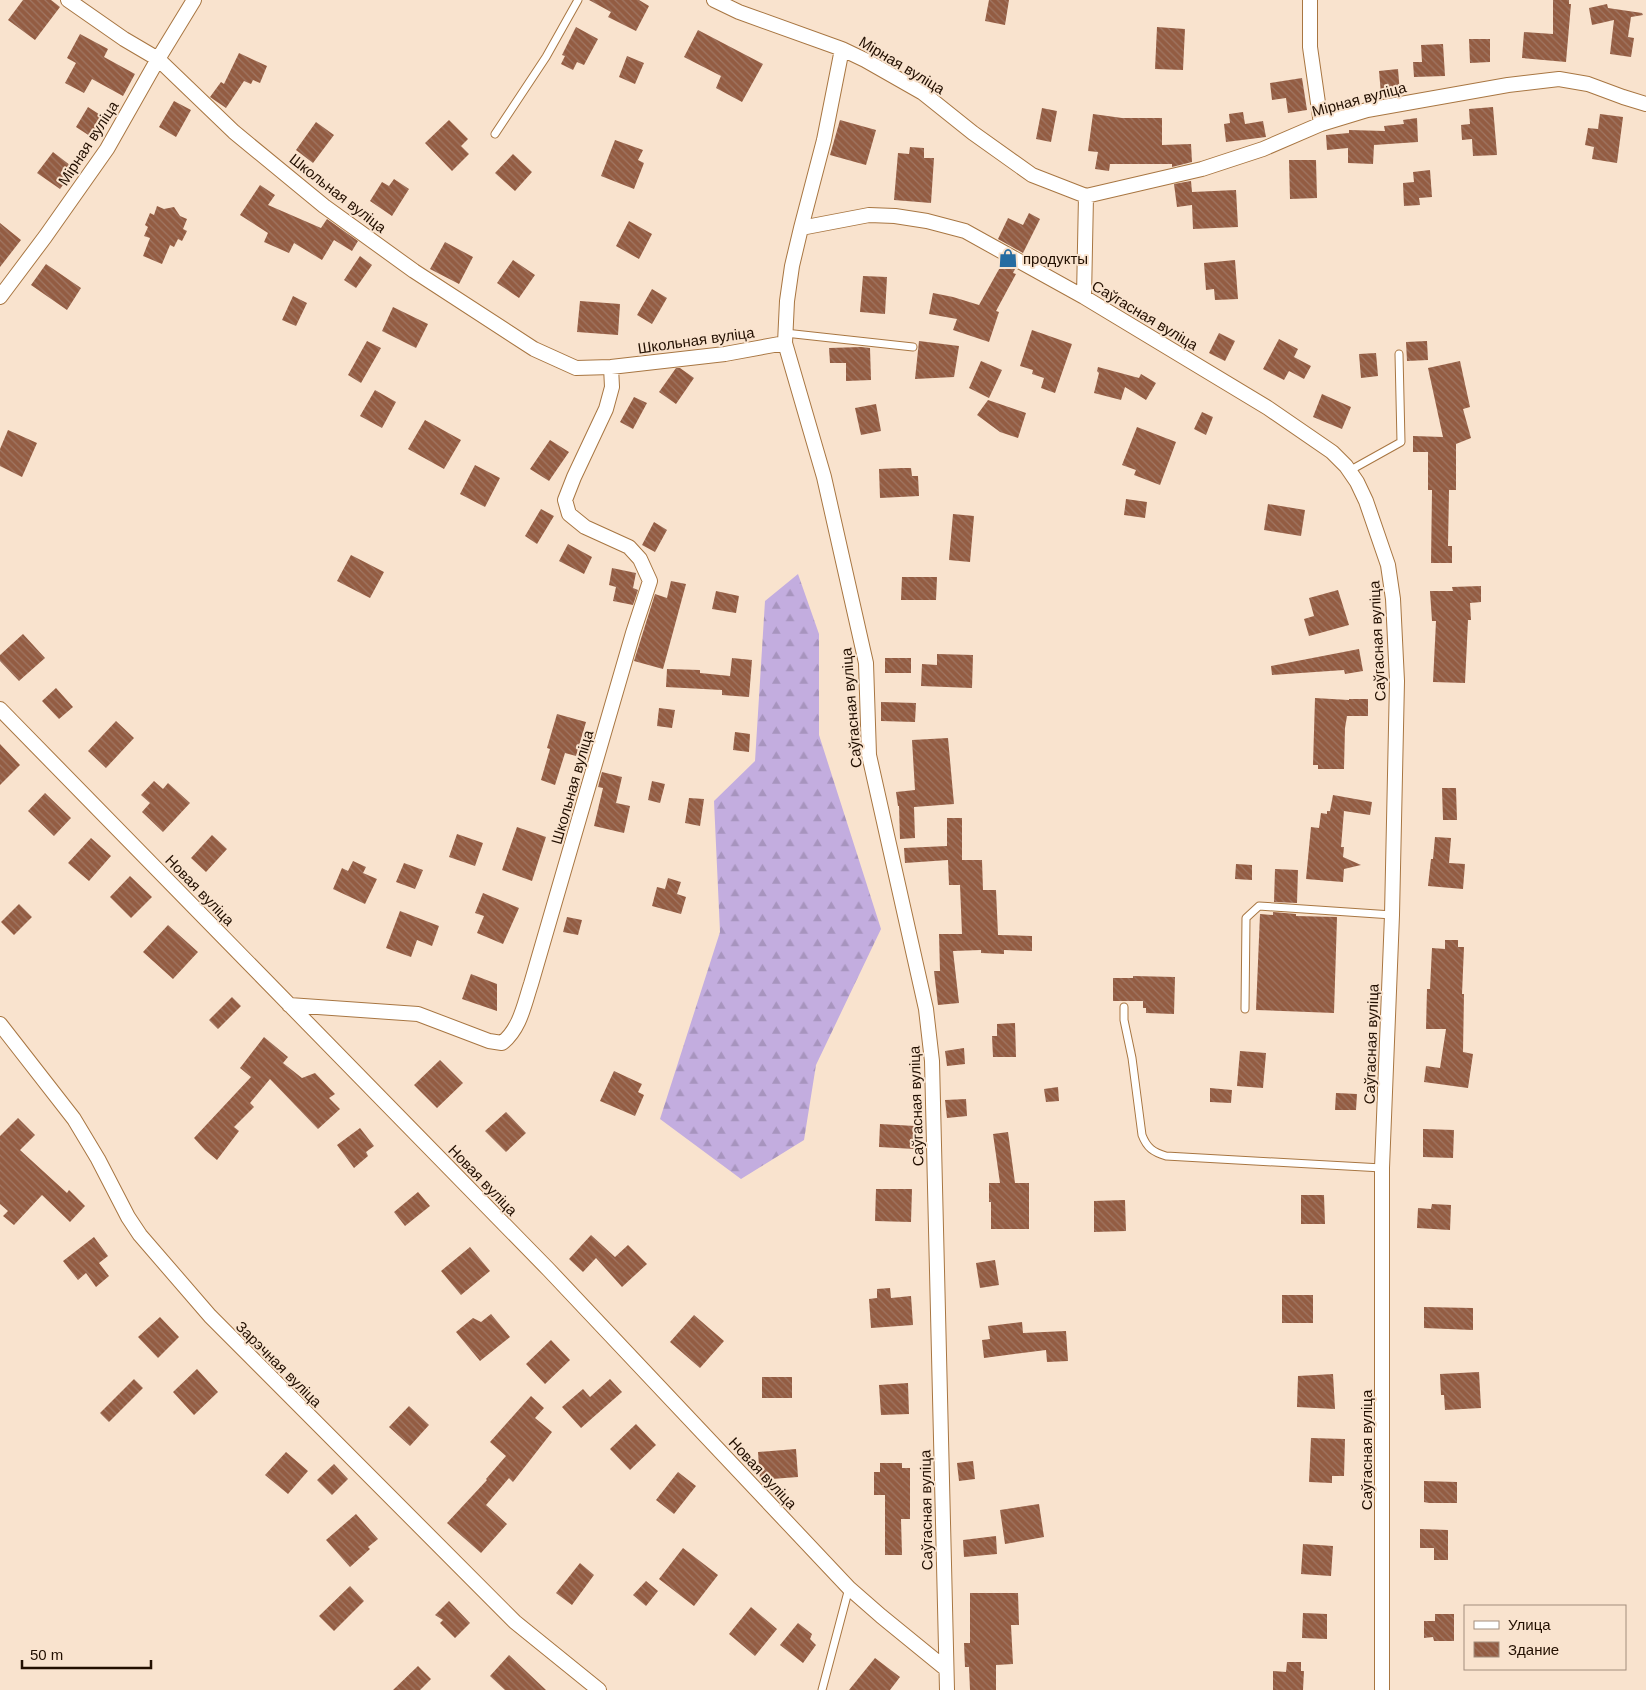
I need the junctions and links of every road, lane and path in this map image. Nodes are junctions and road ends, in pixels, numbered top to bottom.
1 (68, 0) edge
2 (194, 0) edge
3 (578, 0) edge
4 (714, 0) edge
5 (1310, 0) edge
6 (842, 49) junction
7 (158, 59) junction
8 (1646, 104) edge
9 (1321, 124) junction
10 (495, 134) dead end
11 (1086, 196) junction
12 (801, 228) junction
13 (0, 297) edge
14 (1084, 297) junction
15 (785, 338) junction
16 (913, 348) dead end
17 (1399, 354) dead end
18 (611, 367) junction
19 (1349, 471) junction
20 (0, 709) edge
21 (1392, 915) junction
22 (289, 1005) junction
23 (1124, 1007) dead end
24 (1245, 1008) dead end
25 (0, 1024) edge
26 (1382, 1168) junction
27 (849, 1588) junction
28 (946, 1669) junction
29 (589, 1687) edge
30 (822, 1690) edge
31 (947, 1690) edge
32 (1382, 1690) edge

1 - 7 street, Школьная вуліца
2 - 7 street, Мірная вуліца
3 - 10 lane
4 - 6 street, Мірная вуліца
5 - 9 street
6 - 11 street, Мірная вуліца
6 - 12 street
7 - 13 street, Мірная вуліца
7 - 18 street, Школьная вуліца
8 - 9 street, Мірная вуліца
9 - 11 street, Мірная вуліца
11 - 14 street
12 - 14 street, Саўгасная вуліца
12 - 15 street, Саўгасная вуліца
14 - 19 street, Саўгасная вуліца
15 - 16 lane
15 - 18 street, Школьная вуліца
15 - 28 street, Саўгасная вуліца
17 - 19 lane
18 - 22 street, Школьная вуліца
19 - 21 street, Саўгасная вуліца
20 - 22 street, Новая вуліца
21 - 24 lane
21 - 26 street, Саўгасная вуліца
22 - 27 street, Новая вуліца
23 - 26 lane
25 - 29 street, Зарэчная вуліца
26 - 32 street, Саўгасная вуліца
27 - 28 street, Новая вуліца
27 - 30 lane
28 - 31 street, Саўгасная вуліца

